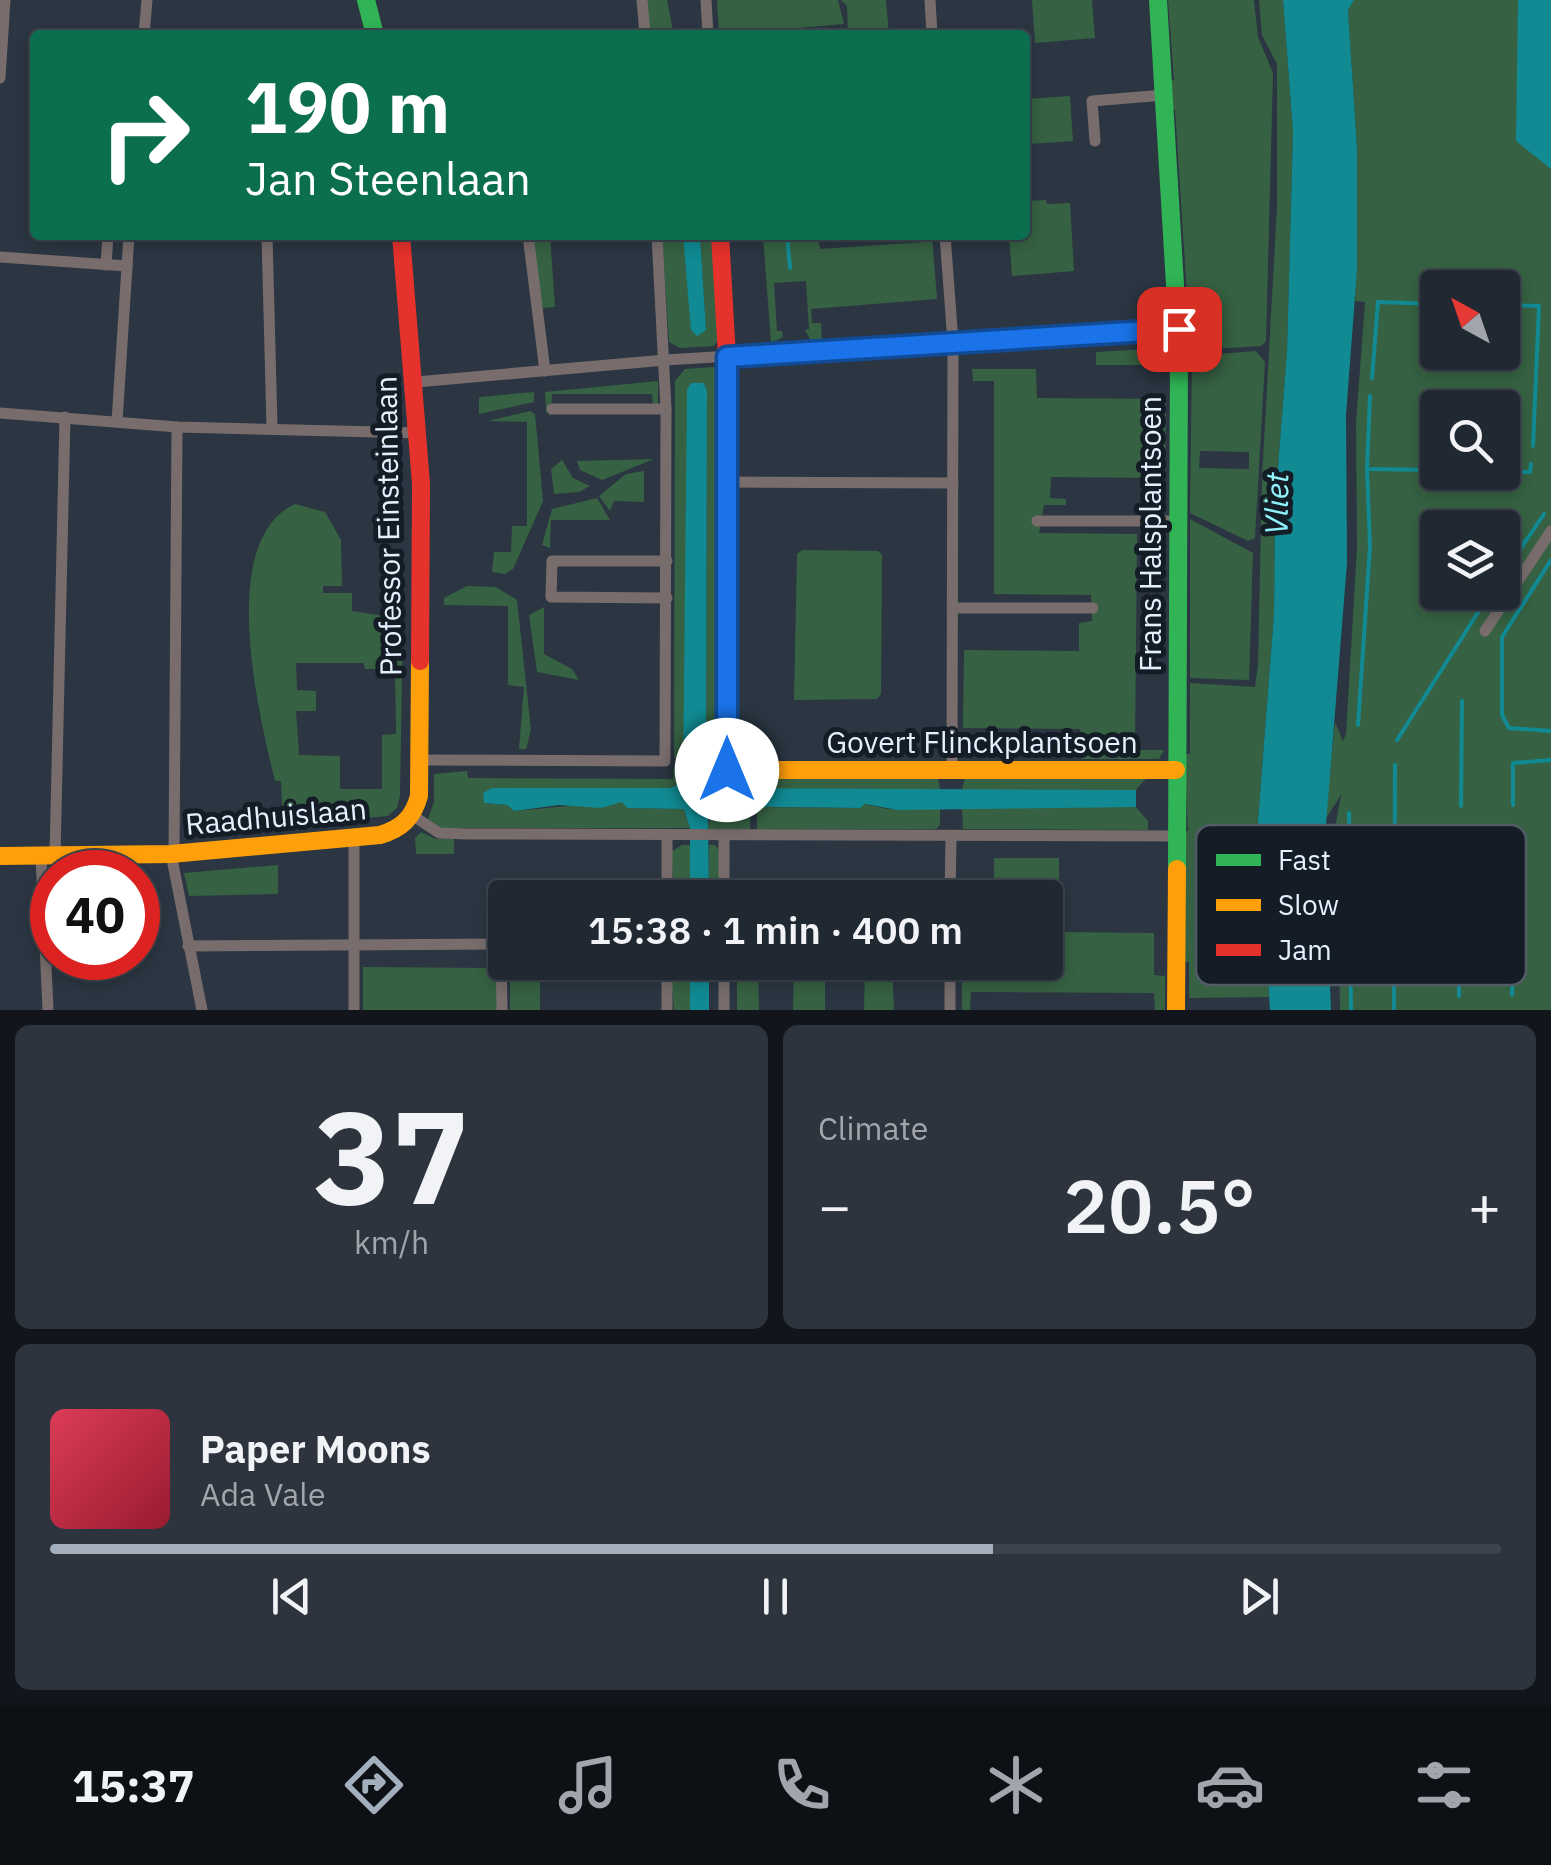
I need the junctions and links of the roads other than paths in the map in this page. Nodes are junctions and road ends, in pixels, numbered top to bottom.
1 (5, 0) edge
2 (148, 0) edge
3 (366, 0) edge
4 (642, 0) edge
5 (706, 0) edge
6 (930, 0) edge
7 (1158, 0) edge
8 (145, 30) edge
9 (374, 30) edge
10 (644, 30) edge
11 (708, 30) edge
12 (932, 30) edge
13 (0, 78) edge
14 (1164, 94) junction
15 (1095, 141) dead end
16 (108, 240) edge
17 (130, 240) edge
18 (267, 240) edge
19 (402, 240) edge
20 (529, 240) edge
21 (657, 240) edge
22 (720, 240) edge
23 (946, 240) edge
24 (0, 258) edge
25 (106, 265) junction
26 (127, 266) junction
27 (1179, 329) junction
28 (952, 342) junction
29 (727, 357) junction
30 (665, 360) junction
31 (545, 371) junction
32 (416, 382) junction
33 (552, 408) dead end
34 (666, 409) junction
35 (0, 413) edge
36 (64, 418) junction
37 (117, 422) junction
38 (176, 426) junction
39 (272, 427) junction
40 (420, 433) junction
41 (729, 482) junction
42 (953, 483) junction
43 (1037, 520) dead end
44 (1178, 520) junction
45 (1551, 531) edge
46 (667, 561) junction
47 (668, 598) junction
48 (952, 608) junction
49 (1093, 608) dead end
50 (1486, 631) dead end
51 (419, 760) junction
52 (1176, 770) junction
53 (952, 771) junction
54 (412, 815) junction
55 (667, 835) junction
56 (719, 835) junction
57 (1177, 836) junction
58 (951, 837) junction
59 (354, 838) junction
60 (49, 850) edge
61 (160, 854) edge
62 (173, 854) junction
63 (0, 856) edge
64 (30, 856) edge
65 (667, 880) edge
66 (723, 880) edge
67 (950, 880) edge
68 (488, 944) edge
69 (354, 945) junction
70 (188, 946) junction
71 (48, 980) edge
72 (502, 980) edge
73 (667, 980) edge
74 (724, 980) edge
75 (950, 980) edge
76 (48, 1010) edge
77 (202, 1010) edge
78 (354, 1010) edge
79 (502, 1010) edge
80 (667, 1010) edge
81 (724, 1010) edge
82 (950, 1010) edge
83 (1176, 1010) edge

1 - 13 street
2 - 8 street
3 - 9 street
4 - 10 street
5 - 11 street
6 - 12 street
7 - 14 street, Frans Halsplantsoen
14 - 15 street
14 - 27 street, Frans Halsplantsoen
16 - 25 street
17 - 26 street
18 - 39 street
19 - 32 street, Professor Einsteinlaan
20 - 31 street
21 - 30 street
22 - 29 street
23 - 28 street
24 - 25 street
25 - 26 street
26 - 37 street
27 - 28 street
27 - 44 street, Frans Halsplantsoen
28 - 29 street
28 - 42 street
29 - 30 street
29 - 41 street
30 - 31 street
30 - 34 street
31 - 32 street
32 - 40 street, Professor Einsteinlaan
33 - 34 street
34 - 46 street
35 - 36 street
36 - 37 street
36 - 60 street
37 - 38 street
38 - 39 street
38 - 62 street
39 - 40 street
40 - 51 street, Professor Einsteinlaan
41 - 42 street
41 - 53 street, Govert Flinckplantsoen
42 - 48 street
43 - 44 street
44 - 52 street, Frans Halsplantsoen
45 - 50 street
46 - 47 street
46 - 47 street
47 - 51 street
48 - 49 street
48 - 53 street
51 - 54 street, Professor Einsteinlaan
52 - 53 street, Govert Flinckplantsoen
52 - 57 street, Frans Halsplantsoen
54 - 55 street
54 - 59 street, Raadhuislaan
55 - 56 street
55 - 65 street
56 - 58 street
56 - 66 street
57 - 58 street
57 - 83 street, Frans Halsplantsoen
58 - 67 street
59 - 62 street, Raadhuislaan
59 - 69 street
61 - 62 street, Raadhuislaan
62 - 70 street
63 - 64 street, Raadhuislaan
68 - 69 street
69 - 70 street
69 - 78 street
70 - 77 street
71 - 76 street
72 - 79 street
73 - 80 street
74 - 81 street
75 - 82 street

